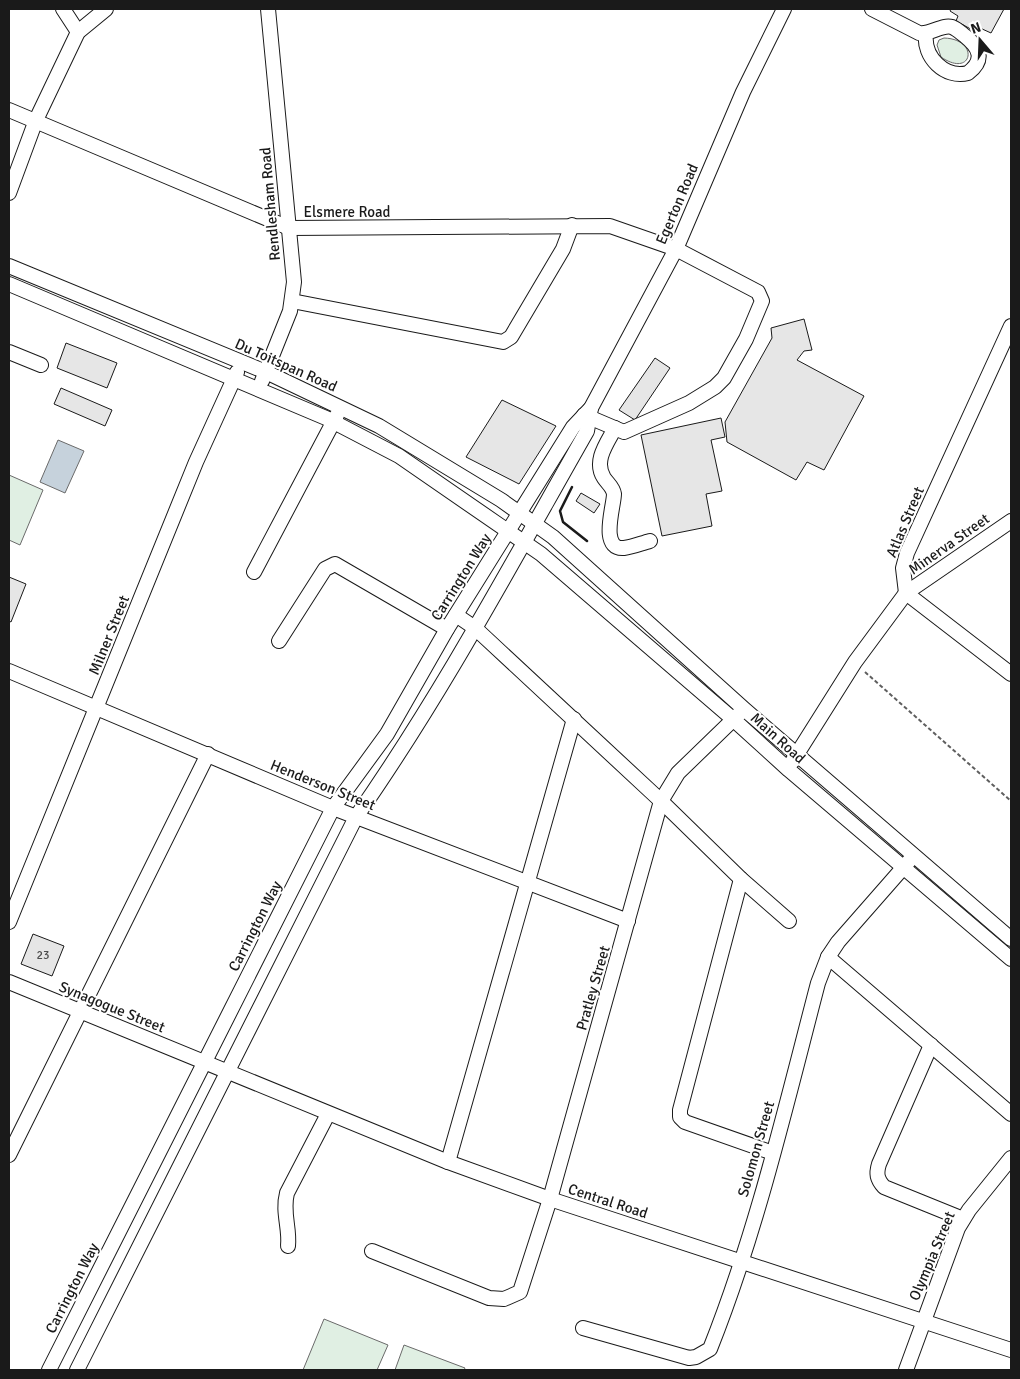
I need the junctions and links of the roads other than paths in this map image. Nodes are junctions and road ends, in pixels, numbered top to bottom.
1 (63, 9) edge
2 (106, 9) edge
3 (268, 9) edge
4 (784, 9) edge
5 (872, 9) edge
6 (78, 32) junction
7 (926, 34) dead end
8 (9, 110) edge
9 (36, 120) junction
10 (9, 194) edge
11 (572, 225) junction
12 (289, 228) junction
13 (676, 249) junction
14 (9, 266) edge
15 (9, 284) edge
16 (292, 300) junction
17 (1011, 326) edge
18 (9, 352) edge
19 (241, 362) junction
20 (41, 365) dead end
21 (266, 372) junction
22 (234, 379) junction
23 (258, 390) junction
24 (340, 407) junction
25 (588, 414) junction
26 (334, 422) junction
27 (615, 428) junction
28 (519, 514) junction
29 (1011, 521) edge
30 (534, 524) junction
31 (509, 531) junction
32 (524, 541) junction
33 (650, 541) dead end
34 (254, 572) dead end
35 (906, 593) junction
36 (456, 615) junction
37 (475, 628) junction
38 (447, 629) junction
39 (279, 641) dead end
40 (9, 671) edge
41 (1011, 674) edge
42 (97, 707) junction
43 (744, 709) junction
44 (574, 719) junction
45 (734, 720) junction
46 (208, 754) junction
47 (796, 754) junction
48 (789, 770) junction
49 (661, 801) junction
50 (333, 808) junction
51 (356, 817) junction
52 (914, 854) junction
53 (904, 868) junction
54 (741, 879) junction
55 (529, 883) junction
56 (628, 921) junction
57 (789, 921) dead end
58 (9, 922) edge
59 (1011, 939) edge
60 (828, 957) junction
61 (1011, 959) edge
62 (9, 982) edge
63 (80, 1011) junction
64 (931, 1045) junction
65 (203, 1061) junction
66 (226, 1070) junction
67 (328, 1114) junction
68 (1011, 1114) edge
69 (773, 1153) junction
70 (9, 1155) edge
71 (1011, 1158) edge
72 (448, 1162) junction
73 (550, 1199) junction
74 (963, 1219) junction
75 (288, 1246) dead end
76 (372, 1251) dead end
77 (740, 1260) junction
78 (923, 1321) junction
79 (583, 1328) dead end
80 (1011, 1350) edge
81 (49, 1370) edge
82 (77, 1370) edge
83 (906, 1370) edge

1 - 6 street
2 - 6 street
3 - 12 street, Rendlesham Road
4 - 13 street, Egerton Road
5 - 7 street
6 - 9 street
8 - 9 street, Elsmere Road
9 - 10 street
9 - 12 street, Elsmere Road
11 - 12 street, Elsmere Road
11 - 13 street, Elsmere Road
11 - 16 street
12 - 16 street, Rendlesham Road
13 - 25 street, Egerton Road
13 - 27 street, Elsmere Road
14 - 19 street, Du Toitspan Road
15 - 22 street
16 - 21 street, Rendlesham Road
17 - 35 street, Atlas Street
18 - 20 street
19 - 21 street, Du Toitspan Road
19 - 22 street, Milner Street
21 - 23 street, Rendlesham Road
21 - 24 street, Du Toitspan Road
22 - 23 street
22 - 42 street, Milner Street
23 - 26 street
24 - 26 street
24 - 28 street, Du Toitspan Road
25 - 27 street
25 - 28 street, Egerton Road
25 - 30 street, Egerton Road
26 - 31 street
26 - 34 street
27 - 33 street
28 - 30 street, Du Toitspan Road
28 - 31 street, Carrington Way
29 - 35 street, Minerva Street
30 - 32 street
30 - 43 street, Main Road
31 - 32 street
31 - 36 street, Carrington Way
32 - 37 street
32 - 45 street, Main Road
35 - 41 street
35 - 47 street
36 - 37 street
36 - 38 street, Carrington Way
37 - 44 street
37 - 51 street
38 - 39 street
38 - 50 street, Carrington Way
40 - 42 street, Henderson Street
42 - 46 street, Henderson Street
42 - 58 street, Milner Street
43 - 45 street, Pratley Street
43 - 47 street, Main Road
44 - 49 street
44 - 55 street
45 - 48 street, Main Road
45 - 49 street, Pratley Street
46 - 50 street, Henderson Street
46 - 63 street
47 - 48 street
47 - 52 street, Main Road
48 - 53 street, Main Road
49 - 54 street
49 - 56 street, Pratley Street
50 - 51 street, Henderson Street
50 - 65 street, Carrington Way
51 - 55 street, Henderson Street
51 - 66 street
52 - 53 street, Solomon Street
52 - 59 street, Main Road
53 - 60 street, Solomon Street
53 - 61 street, Main Road
54 - 57 street
54 - 69 street
55 - 56 street, Henderson Street
55 - 72 street
56 - 73 street, Pratley Street
60 - 64 street
60 - 69 street, Solomon Street
62 - 63 street, Synagogue Street
63 - 65 street, Synagogue Street
63 - 70 street
64 - 68 street
64 - 74 street
65 - 66 street, Central Road
65 - 81 street, Carrington Way
66 - 67 street, Central Road
66 - 82 street
67 - 72 street, Central Road
67 - 75 street
69 - 77 street, Solomon Street
71 - 74 street, Olympia Street
72 - 73 street, Central Road
73 - 76 street, Pratley Street
73 - 77 street, Central Road
74 - 78 street, Olympia Street
77 - 78 street, Central Road
77 - 79 street, Solomon Street
78 - 80 street, Central Road
78 - 83 street, Olympia Street

